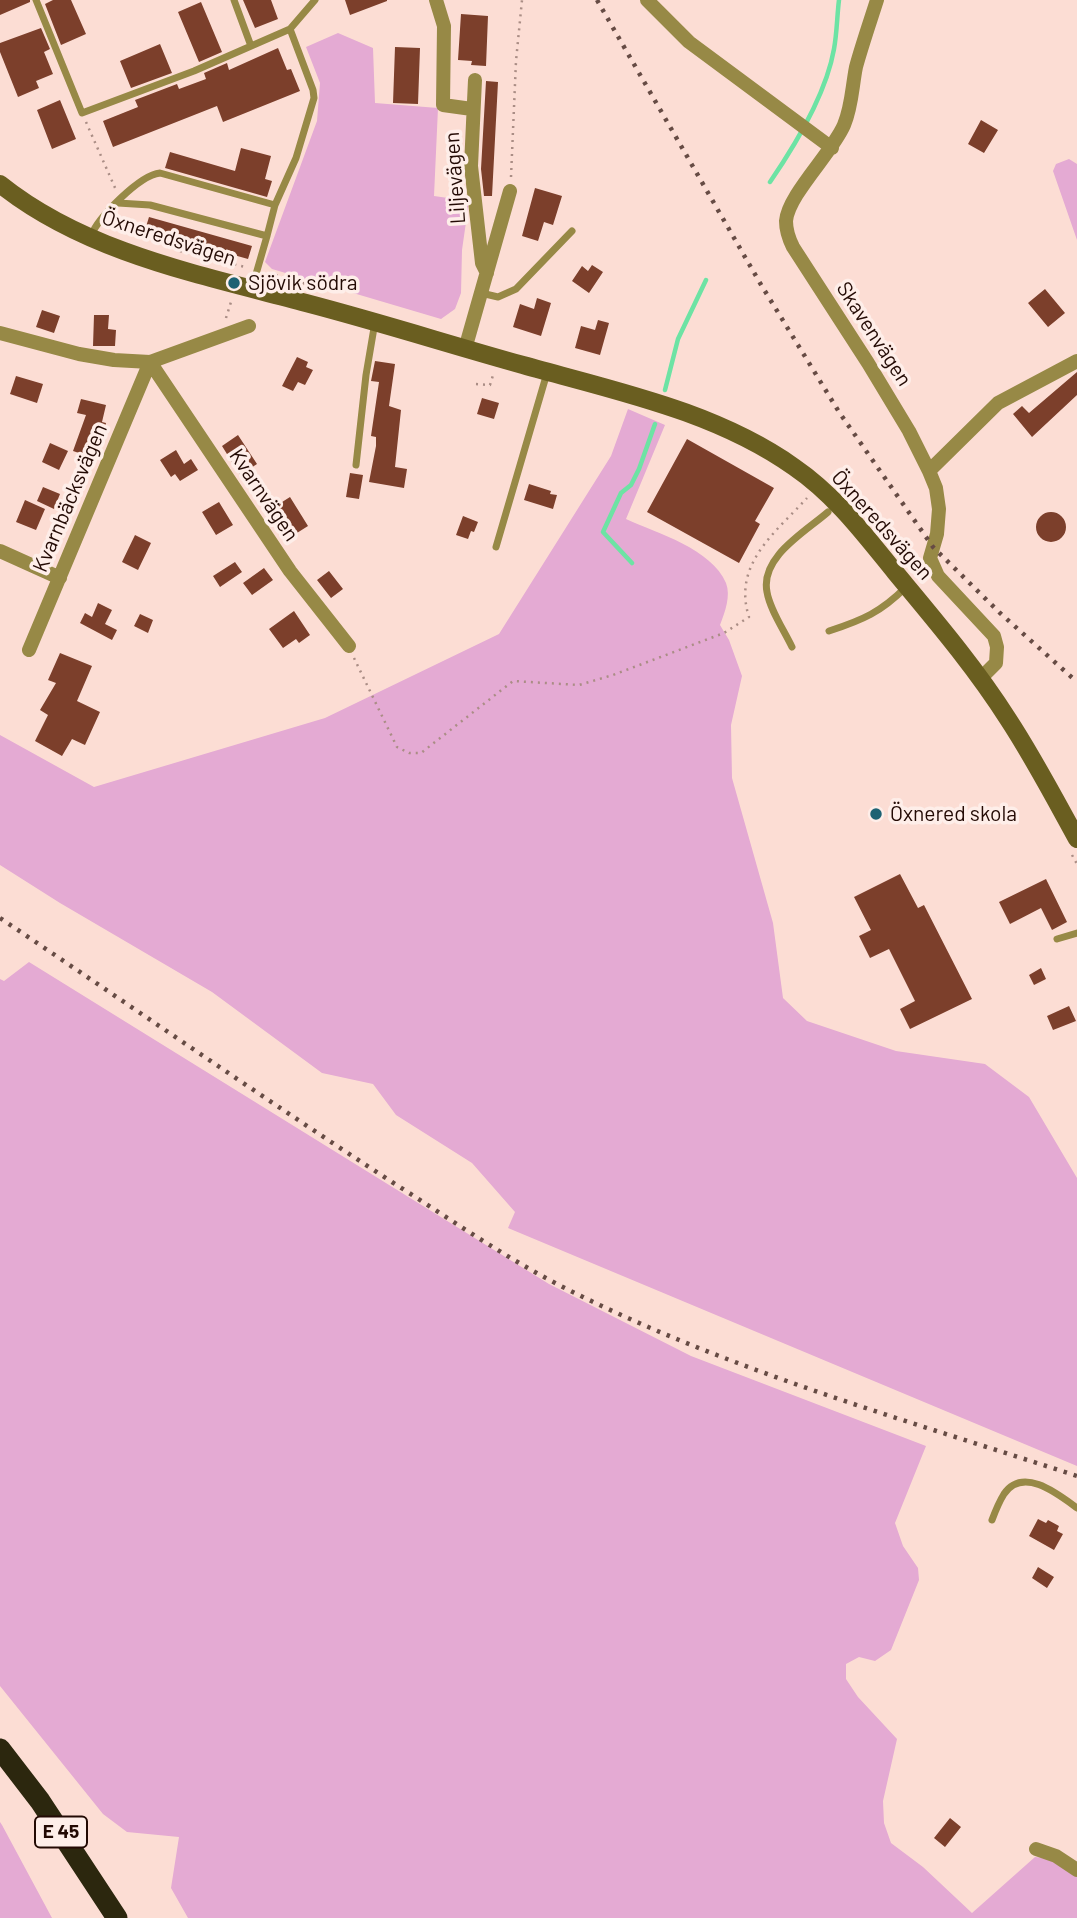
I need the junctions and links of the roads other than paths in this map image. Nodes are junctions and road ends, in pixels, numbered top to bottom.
1 (36, 0) edge
2 (234, 0) edge
3 (315, 0) edge
4 (436, 0) edge
5 (647, 0) edge
6 (877, 0) edge
7 (290, 29) junction
8 (251, 46) junction
9 (475, 80) dead end
10 (472, 109) junction
11 (832, 148) junction
12 (0, 184) edge
13 (510, 191) road end
14 (120, 200) junction
15 (275, 205) junction
16 (572, 231) dead end
17 (267, 236) junction
18 (90, 238) junction
19 (487, 273) junction
20 (481, 293) junction
21 (246, 295) junction
22 (375, 321) junction
23 (249, 326) dead end
24 (0, 333) edge
25 (465, 349) junction
26 (1077, 361) edge
27 (150, 362) junction
28 (547, 372) junction
29 (356, 465) dead end
30 (929, 471) junction
31 (828, 512) road end
32 (496, 547) dead end
33 (0, 551) edge
34 (60, 578) junction
35 (907, 586) junction
36 (829, 631) dead end
37 (349, 646) road end
38 (792, 647) dead end
39 (29, 650) dead end
40 (980, 679) junction
41 (1074, 846) edge
42 (1077, 933) edge
43 (1057, 940) dead end
44 (1077, 1508) edge
45 (992, 1520) dead end
46 (0, 1749) edge
47 (0, 1772) edge
48 (1036, 1849) dead end
49 (1077, 1870) edge
50 (101, 1918) edge
51 (117, 1918) edge

1 - 8 lane
2 - 8 lane
3 - 7 lane
4 - 10 street
5 - 11 street
6 - 11 street, Skavenvägen
7 - 8 lane
7 - 15 lane
9 - 10 street, Liljevägen
10 - 19 street, Liljevägen
11 - 30 street, Skavenvägen
12 - 18 street, Öxneredsvägen
13 - 19 street
14 - 15 lane
14 - 17 lane
14 - 18 lane
15 - 17 lane
16 - 20 lane
17 - 21 lane
18 - 21 street, Öxneredsvägen
19 - 20 street
20 - 25 street
21 - 22 street, Öxneredsvägen
22 - 25 street, Öxneredsvägen
22 - 29 lane
23 - 27 street
24 - 27 street
25 - 28 street, Öxneredsvägen
26 - 30 street
27 - 34 street, Kvarnbäcksvägen
27 - 37 street, Kvarnvägen
28 - 32 lane
28 - 35 street, Öxneredsvägen
30 - 40 street, Skavenvägen
31 - 38 lane
33 - 34 street
34 - 39 street, Kvarnbäcksvägen
35 - 36 lane
35 - 40 street, Öxneredsvägen
40 - 41 street, Öxneredsvägen
42 - 43 lane
44 - 45 lane
46 - 51 highway, E 45
47 - 50 highway, E 45
48 - 49 street

